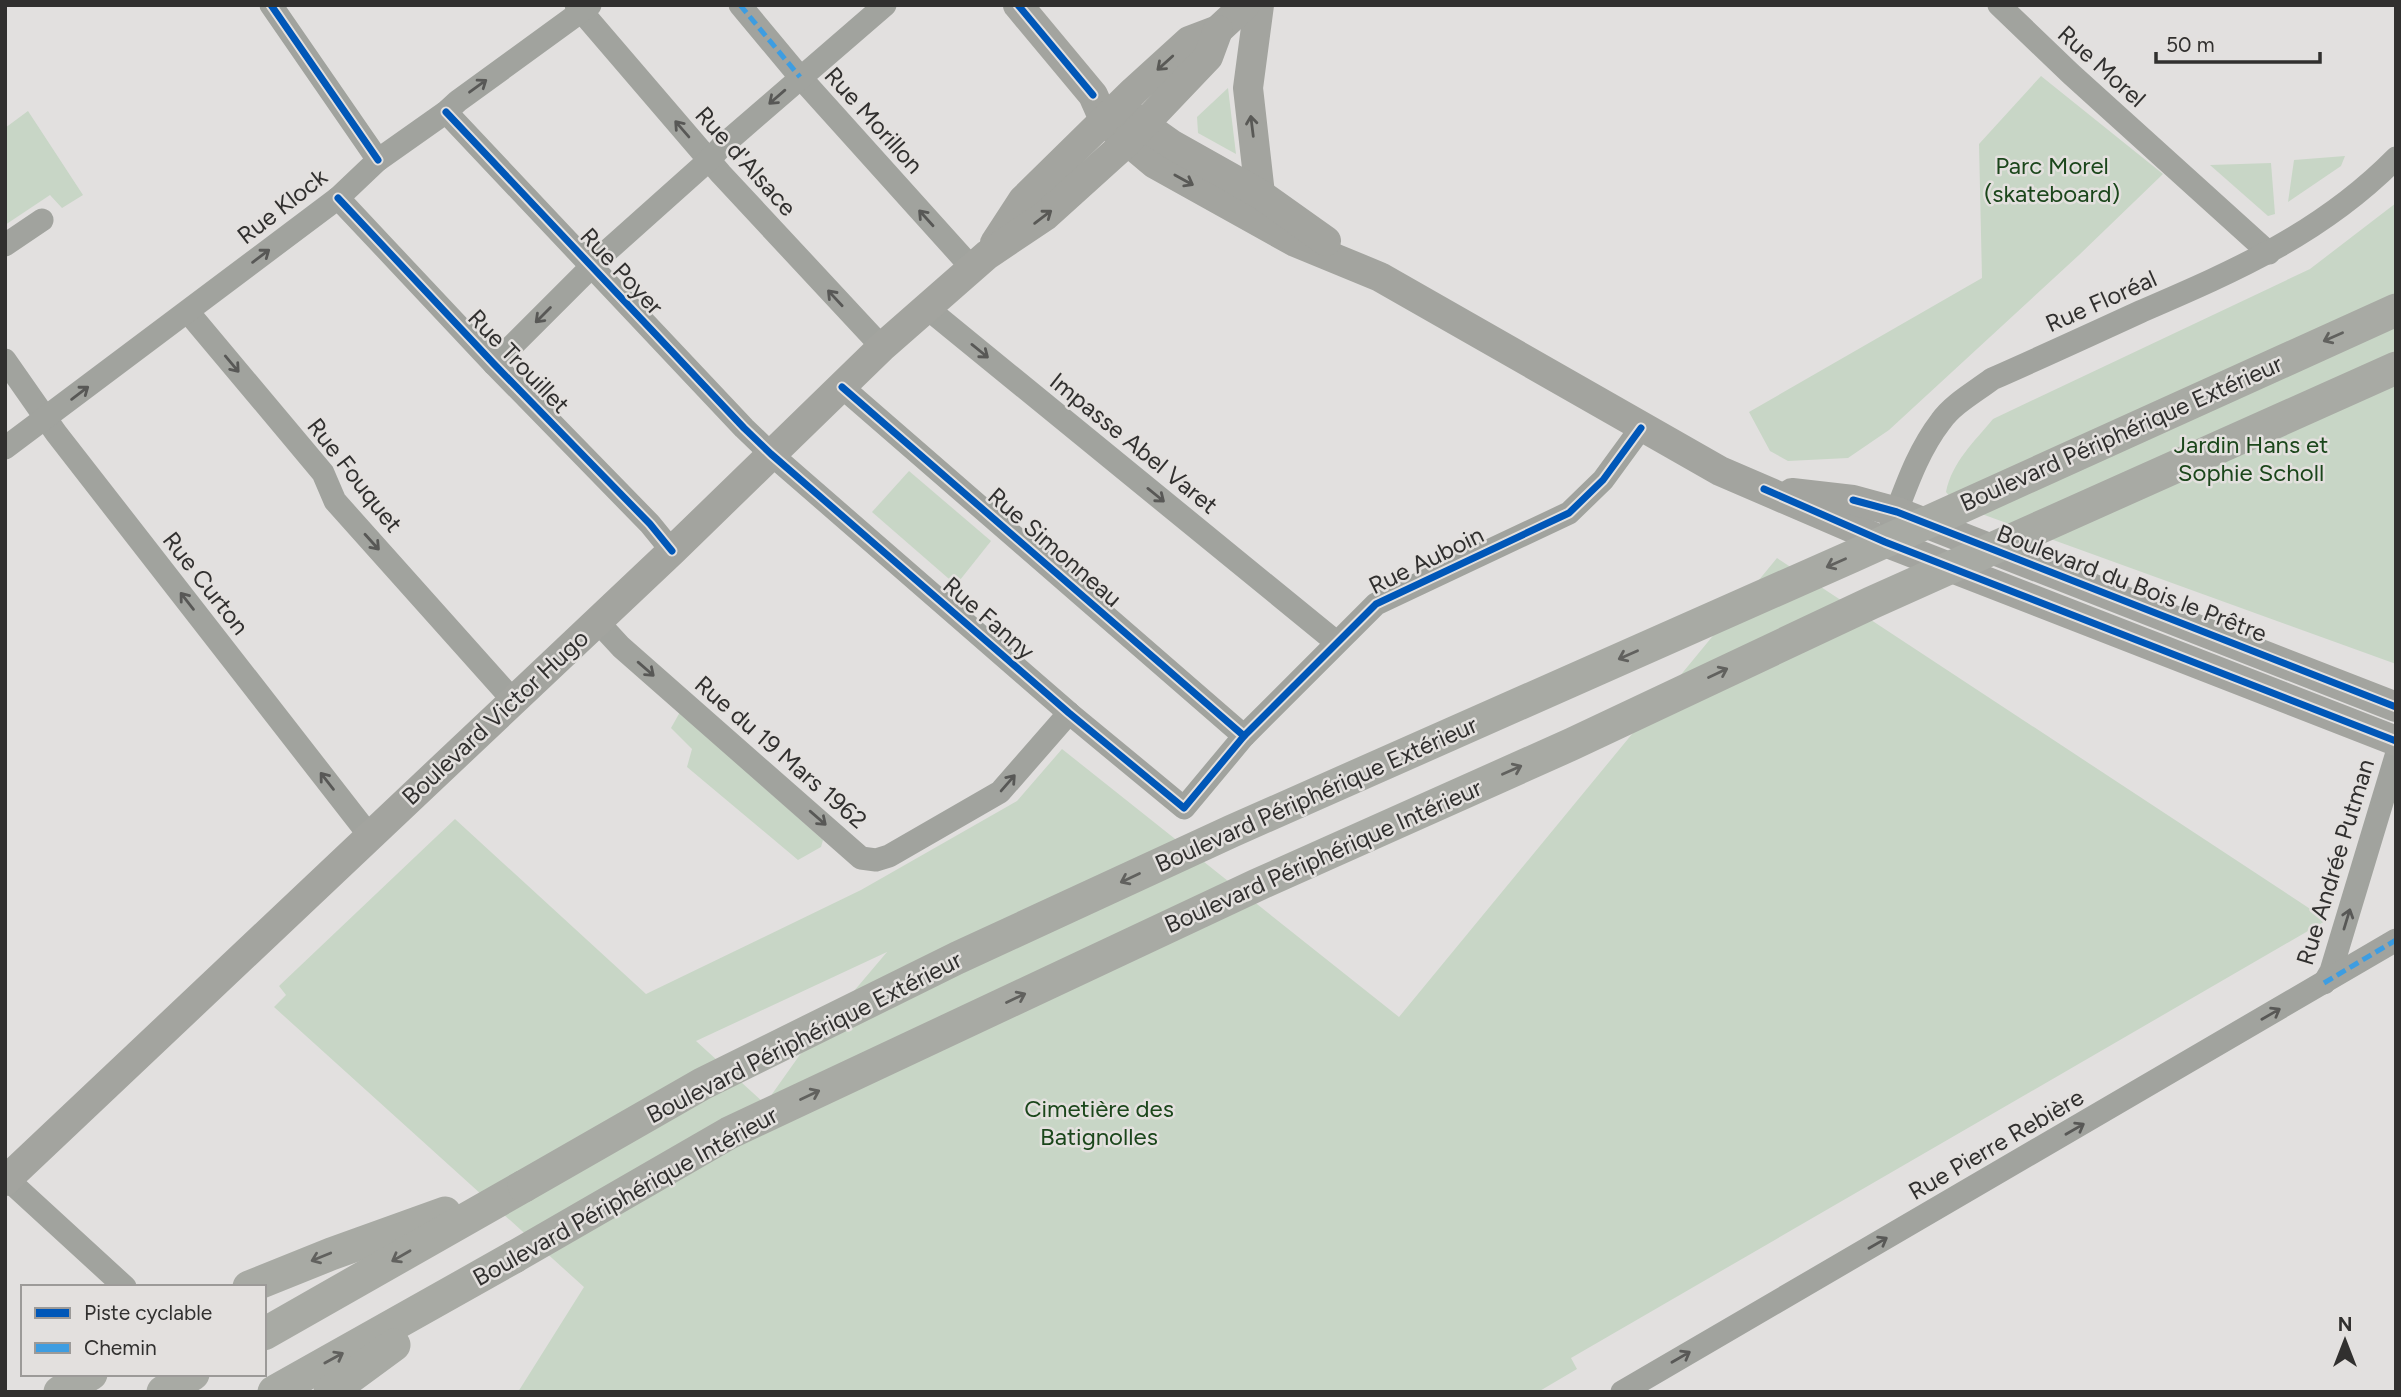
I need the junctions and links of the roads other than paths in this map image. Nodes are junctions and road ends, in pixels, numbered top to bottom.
1 (271, 5) edge
2 (740, 5) edge
3 (885, 5) edge
4 (1018, 5) edge
5 (1245, 5) edge
6 (1259, 5) edge
7 (1998, 5) edge
8 (583, 8) edge
9 (1218, 30) junction
10 (800, 77) junction
11 (1106, 108) junction
12 (446, 112) junction
13 (1136, 134) junction
14 (2396, 158) edge
15 (378, 160) junction
16 (709, 160) junction
17 (1260, 194) junction
18 (338, 198) junction
19 (42, 220) dead end
20 (5, 245) edge
21 (2269, 253) junction
22 (980, 262) junction
23 (591, 267) junction
24 (1370, 271) junction
25 (927, 308) junction
26 (2396, 310) edge
27 (188, 312) junction
28 (882, 347) junction
29 (5, 360) edge
30 (494, 365) junction
31 (2396, 368) edge
32 (842, 387) junction
33 (45, 418) junction
34 (1641, 428) junction
35 (5, 448) edge
36 (771, 454) junction
37 (1764, 489) junction
38 (1896, 512) junction
39 (1885, 542) junction
40 (672, 551) junction
41 (597, 621) junction
42 (1336, 642) junction
43 (512, 699) junction
44 (2396, 707) edge
45 (1069, 713) junction
46 (1244, 736) junction
47 (2396, 741) edge
48 (2396, 756) edge
49 (1184, 808) joint
50 (369, 835) junction
51 (2396, 940) edge
52 (2324, 984) junction
53 (6, 1179) edge
54 (524, 1186) junction
55 (514, 1257) junction
56 (123, 1285) edge
57 (254, 1285) edge
58 (266, 1333) edge
59 (88, 1376) edge
60 (190, 1376) edge
61 (60, 1392) edge
62 (163, 1392) edge
63 (274, 1392) edge
64 (330, 1392) edge
65 (1622, 1392) edge

1 - 15 street
2 - 10 street, Rue Morillon
3 - 10 street
4 - 11 main road
5 - 9 main road, Boulevard Victor Hugo
17 -> 6 main road
7 - 21 street, Rue Morel
12 -> 8 street, Rue Klock
16 -> 8 street, Rue d'Alsace
9 -> 11 main road, Boulevard Victor Hugo
9 - 13 main road, Boulevard Victor Hugo
10 -> 16 street
22 -> 10 street, Rue Morillon
11 - 13 main road
11 - 22 main road, Boulevard Victor Hugo
12 - 15 street, Rue Klock
12 - 23 street, Rue Poyer
13 - 17 main road
22 -> 13 main road, Boulevard Victor Hugo
13 -> 24 main road
14 - 21 street, Rue Floréal
15 - 18 street, Rue Klock
16 - 23 street
28 -> 16 street, Rue d'Alsace
17 - 24 main road
27 -> 18 street, Rue Klock
18 - 30 street, Rue Trouillet
19 - 20 street
21 - 38 street, Rue Floréal
22 - 25 main road, Boulevard Victor Hugo
23 -> 30 street
23 - 36 street, Rue Poyer
24 - 34 main road
25 - 28 main road, Boulevard Victor Hugo
25 -> 42 street, Impasse Abel Varet
26 -> 54 highway, Boulevard Périphérique Extérieur, bridge
33 -> 27 street, Rue Klock
27 -> 43 street, Rue Fouquet
28 - 32 main road, Boulevard Victor Hugo
29 - 33 street, Rue Curton
30 - 40 street, Rue Trouillet
55 -> 31 highway, Boulevard Périphérique Intérieur, bridge
32 - 36 main road, Boulevard Victor Hugo
32 - 46 street, Rue Simonneau
33 - 35 street, Rue Klock
50 -> 33 street, Rue Curton
34 - 37 main road
34 - 42 street, Rue Auboin
36 - 40 main road, Boulevard Victor Hugo
36 - 45 street, Rue Fanny
37 - 38 main road, Boulevard du Bois le Prêtre
37 - 39 main road, Boulevard du Bois le Prêtre
38 - 39 street, Rue Floréal
38 - 44 main road, Boulevard du Bois le Prêtre
39 - 47 main road, Boulevard du Bois le Prêtre
40 - 41 main road, Boulevard Victor Hugo
41 - 43 main road, Boulevard Victor Hugo
41 -> 45 street, Rue du 19 Mars 1962
42 - 46 street, Rue Auboin
43 - 50 main road, Boulevard Victor Hugo
45 - 49 street, Rue Fanny
46 - 49 street, Rue Auboin
52 -> 48 street, Rue Andrée Putman
50 - 53 main road, Boulevard Victor Hugo
51 - 52 street, Rue Pierre Rebière
65 -> 52 street, Rue Pierre Rebière
53 - 56 street
54 -> 57 highway
54 -> 58 highway, Boulevard Périphérique Extérieur
63 -> 55 highway, Boulevard Périphérique Intérieur
55 - 64 highway
59 - 61 highway
60 - 62 highway, bridge

